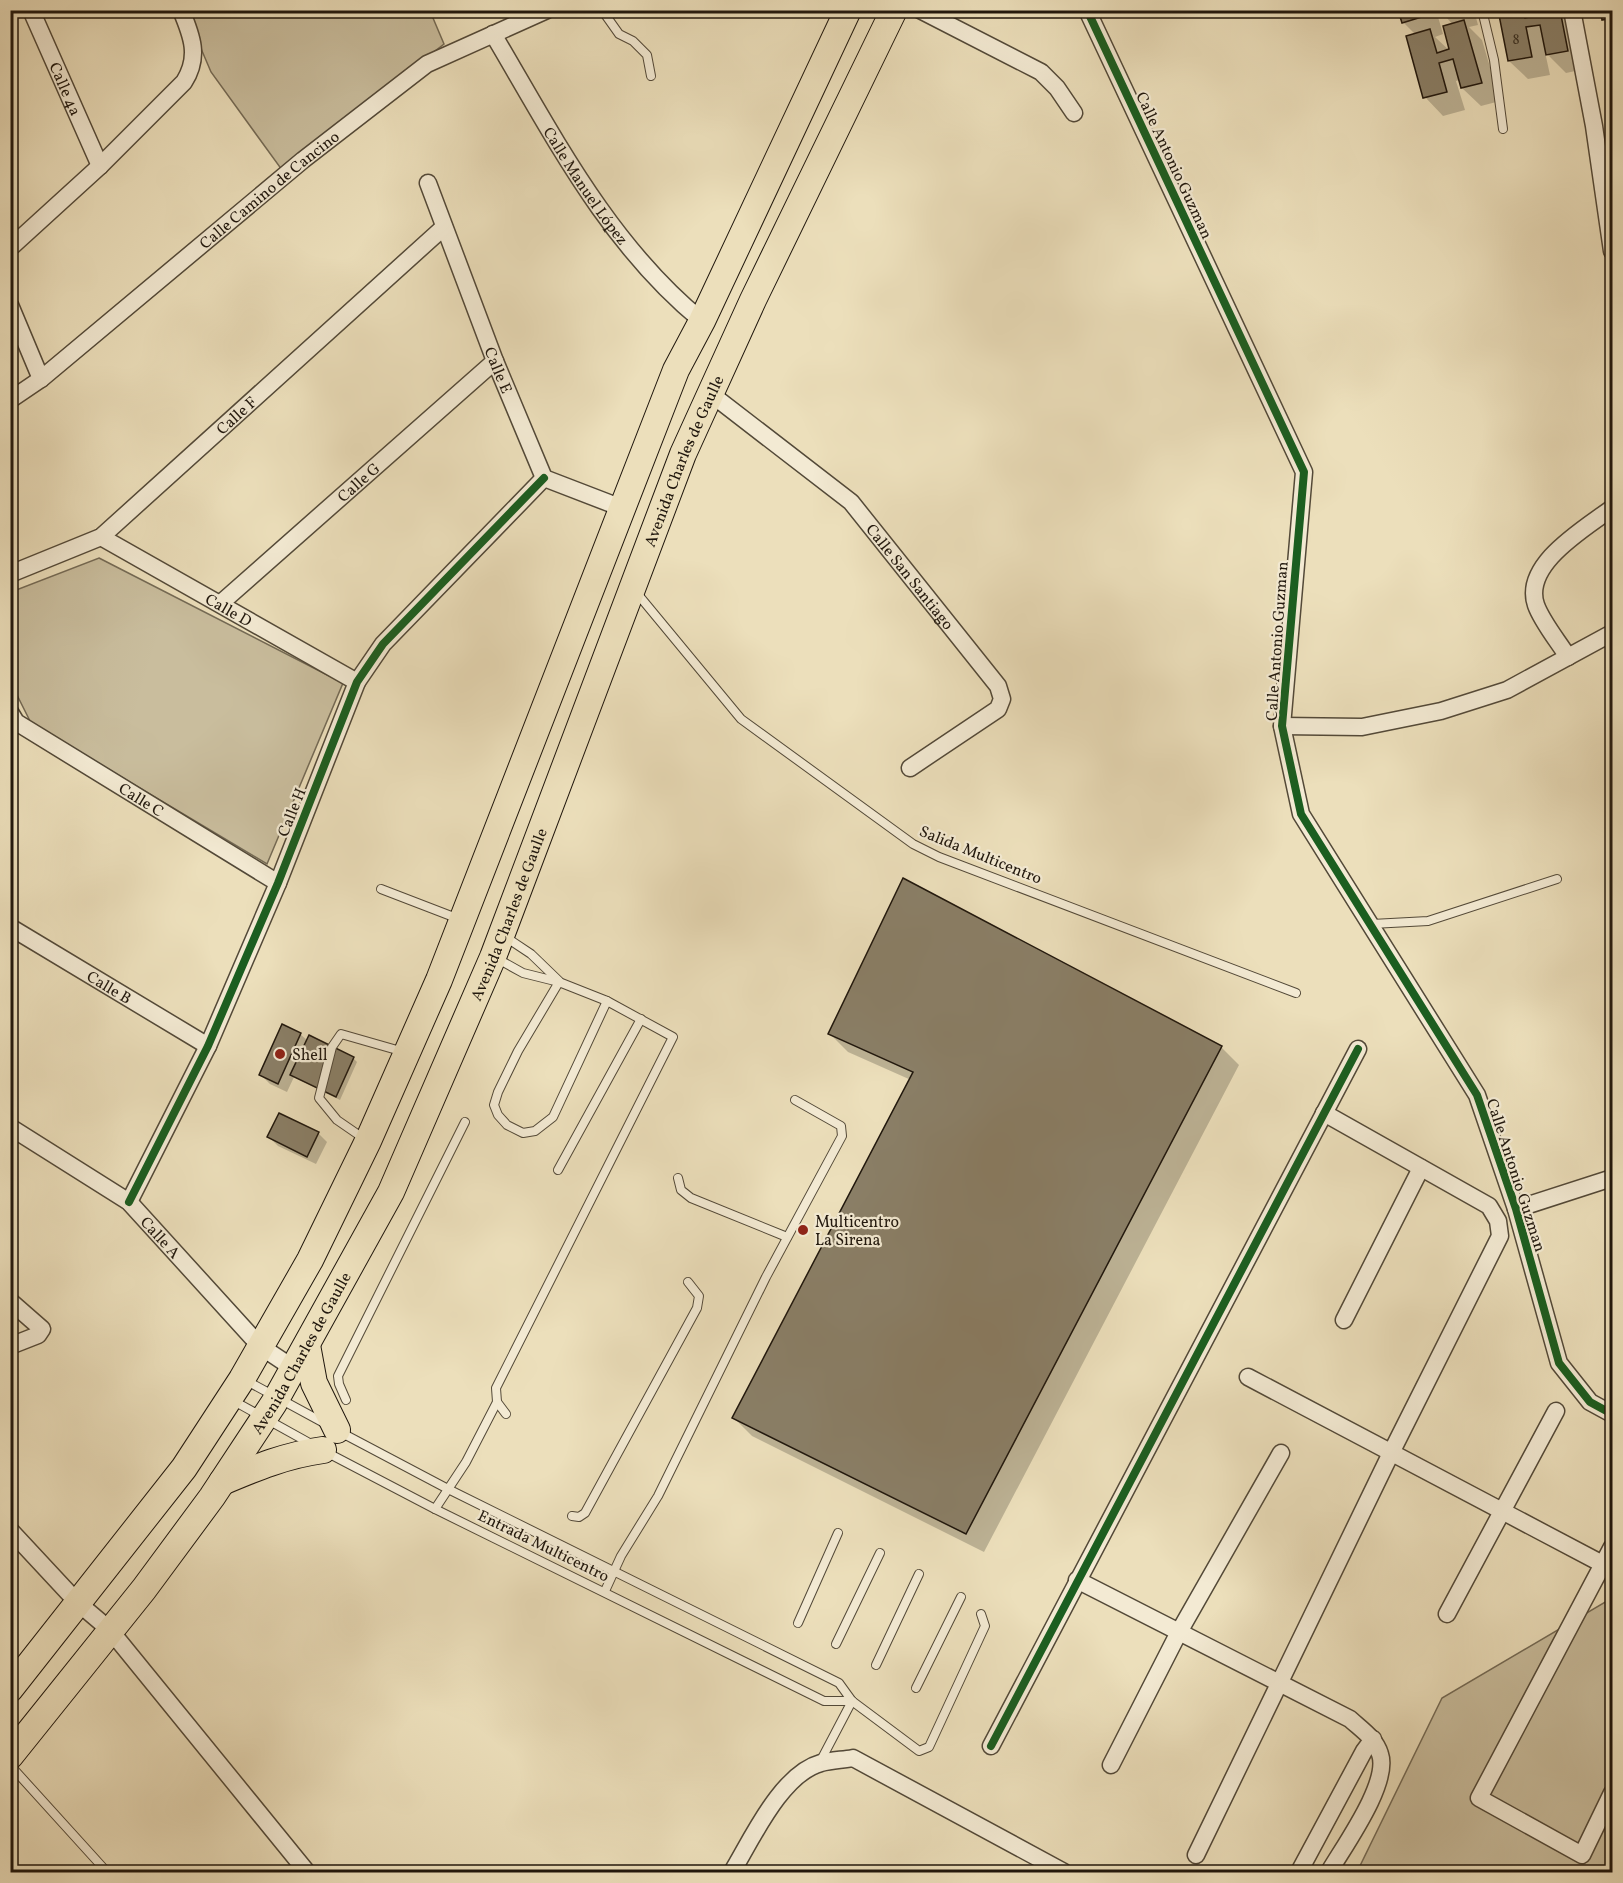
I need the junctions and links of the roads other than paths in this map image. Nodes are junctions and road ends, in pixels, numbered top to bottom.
1 (31, 10) edge
2 (181, 10) edge
3 (547, 10) edge
4 (602, 10) edge
5 (848, 10) edge
6 (894, 10) edge
7 (920, 10) edge
8 (1088, 10) edge
9 (1482, 10) edge
10 (1572, 10) edge
11 (493, 34) junction
12 (651, 76) dead end
13 (1074, 113) dead end
14 (1503, 129) dead end
15 (100, 166) junction
16 (428, 183) dead end
17 (444, 226) junction
18 (10, 248) edge
19 (1612, 251) edge
20 (10, 305) edge
21 (702, 321) junction
22 (495, 362) junction
23 (41, 379) junction
24 (711, 394) junction
25 (10, 400) edge
26 (544, 478) junction
27 (622, 508) junction
28 (1612, 508) edge
29 (101, 537) junction
30 (646, 547) junction
31 (10, 574) edge
32 (597, 575) junction
33 (631, 586) junction
34 (221, 603) junction
35 (616, 627) junction
36 (1612, 633) edge
37 (1568, 657) junction
38 (357, 682) junction
39 (12, 719) edge
40 (1282, 726) junction
41 (910, 768) dead end
42 (1557, 879) dead end
43 (278, 884) junction
44 (381, 890) dead end
45 (462, 920) junction
46 (1372, 924) junction
47 (10, 927) edge
48 (497, 946) junction
49 (559, 982) junction
50 (1296, 993) dead end
51 (607, 1001) junction
52 (641, 1019) junction
53 (208, 1046) junction
54 (1358, 1048) dead end
55 (407, 1053) junction
56 (795, 1100) dead end
57 (1324, 1113) junction
58 (465, 1122) dead end
59 (10, 1127) edge
60 (368, 1141) junction
61 (1421, 1168) junction
62 (558, 1170) dead end
63 (678, 1178) dead end
64 (1612, 1178) edge
65 (129, 1202) junction
66 (1516, 1209) junction
67 (787, 1238) junction
68 (688, 1282) dead end
69 (10, 1301) edge
70 (1344, 1320) dead end
71 (307, 1345) junction
72 (10, 1346) edge
73 (260, 1346) junction
74 (293, 1368) junction
75 (1248, 1377) dead end
76 (236, 1389) junction
77 (346, 1400) dead end
78 (497, 1402) junction
79 (270, 1409) junction
80 (1556, 1411) dead end
81 (507, 1414) dead end
82 (1612, 1414) edge
83 (330, 1440) junction
84 (1281, 1453) dead end
85 (1391, 1453) junction
86 (222, 1482) junction
87 (448, 1489) junction
88 (435, 1509) junction
89 (1504, 1512) junction
90 (572, 1516) dead end
91 (10, 1530) edge
92 (838, 1533) dead end
93 (1612, 1547) edge
94 (879, 1553) dead end
95 (1608, 1567) edge
96 (615, 1572) junction
97 (919, 1574) dead end
98 (1077, 1580) junction
99 (605, 1591) junction
100 (961, 1597) dead end
101 (77, 1602) junction
102 (981, 1614) dead end
103 (1448, 1614) dead end
104 (798, 1623) dead end
105 (110, 1630) junction
106 (1179, 1632) junction
107 (836, 1644) dead end
108 (876, 1665) dead end
109 (1281, 1684) junction
110 (916, 1688) dead end
111 (10, 1689) edge
112 (852, 1701) junction
113 (1373, 1739) junction
114 (991, 1746) dead end
115 (10, 1756) edge
116 (820, 1763) junction
117 (10, 1765) edge
118 (1111, 1765) dead end
119 (1612, 1793) edge
120 (1196, 1855) dead end
121 (107, 1872) edge
122 (306, 1872) edge
123 (732, 1872) edge
124 (1064, 1872) edge
125 (1299, 1872) edge
126 (1329, 1872) edge

1 - 15 street, Calle 4a
2 - 15 street
3 - 11 street, Calle Camino de Cancino
4 - 12 lane
5 - 21 main road
6 - 24 main road, Avenida Charles de Gaulle
7 - 13 street
8 - 40 street, Calle Antonio Guzman
9 - 14 lane
10 - 19 street
11 - 21 street, Calle Manuel López
11 - 23 street, Calle Camino de Cancino
15 - 18 street
16 - 17 street, Calle E
17 - 22 street, Calle E
17 - 29 street, Calle F
20 - 23 street
21 - 27 main road
22 - 26 street, Calle E
22 - 34 street, Calle G
23 - 25 street, Calle Camino de Cancino
24 - 30 main road, Avenida Charles de Gaulle
24 - 41 street, Calle San Santiago
26 - 27 street
26 - 38 street, Calle H
27 - 30 main road
27 - 32 main road
28 - 37 street
29 - 31 street, Calle F
29 - 34 street, Calle D
30 - 33 main road, Avenida Charles de Gaulle
32 - 35 main road
32 - 45 main road
33 - 35 main road, Avenida Charles de Gaulle
33 - 50 lane, Salida Multicentro
34 - 38 street, Calle D
35 - 48 main road, Avenida Charles de Gaulle
36 - 37 street
37 - 40 street
38 - 43 street, Calle H
39 - 43 street, Calle C
40 - 46 street, Calle Antonio Guzman
42 - 46 lane
43 - 53 street, Calle H
44 - 45 lane
45 - 55 main road
46 - 66 street, Calle Antonio Guzman
47 - 53 street, Calle B
48 - 49 lane
48 - 49 lane
48 - 71 main road, Avenida Charles de Gaulle
49 - 51 lane
49 - 51 lane
51 - 52 lane
52 - 62 lane
52 - 78 lane
53 - 65 street, Calle H
54 - 57 street
55 - 60 main road
55 - 60 lane
56 - 67 lane
57 - 61 street
57 - 98 street
58 - 77 lane
59 - 65 street, Calle A
60 - 73 main road
61 - 70 street
61 - 85 street
63 - 67 lane
64 - 66 street
65 - 73 street, Calle A
66 - 82 street, Calle Antonio Guzman
67 - 96 lane
68 - 90 lane
69 - 72 street
71 - 74 main road, Avenida Charles de Gaulle
71 - 83 main road
73 - 74 street, Calle A
73 - 76 main road
74 - 79 main road, Avenida Charles de Gaulle
75 - 85 street
76 - 79 lane, Entrada Multicentro
76 - 79 lane, Entrada Multicentro
76 - 101 main road
78 - 81 lane
78 - 87 lane
79 - 83 lane, Entrada Multicentro
79 - 83 lane, Entrada Multicentro
79 - 86 main road, Avenida Charles de Gaulle
80 - 89 street
83 - 86 main road
83 - 87 lane, Entrada Multicentro
83 - 88 lane, Entrada Multicentro
84 - 106 street
85 - 89 street
85 - 109 street
86 - 105 main road, Avenida Charles de Gaulle
87 - 88 lane
87 - 96 lane, Entrada Multicentro
88 - 99 lane, Entrada Multicentro
89 - 95 street
89 - 103 street
91 - 101 street
92 - 104 lane
93 - 95 street
94 - 107 lane
95 - 119 street
96 - 99 lane
96 - 112 lane, Entrada Multicentro
97 - 108 lane
98 - 106 street
98 - 114 street
99 - 112 lane, Entrada Multicentro
100 - 110 lane
101 - 105 street
101 - 111 main road
102 - 112 lane, Entrada Multicentro
105 - 115 main road, Avenida Charles de Gaulle
105 - 122 street
106 - 109 street
106 - 118 street
109 - 113 street
109 - 120 street
112 - 116 lane
113 - 125 street
113 - 126 street
116 - 123 street
116 - 124 street
117 - 121 lane

